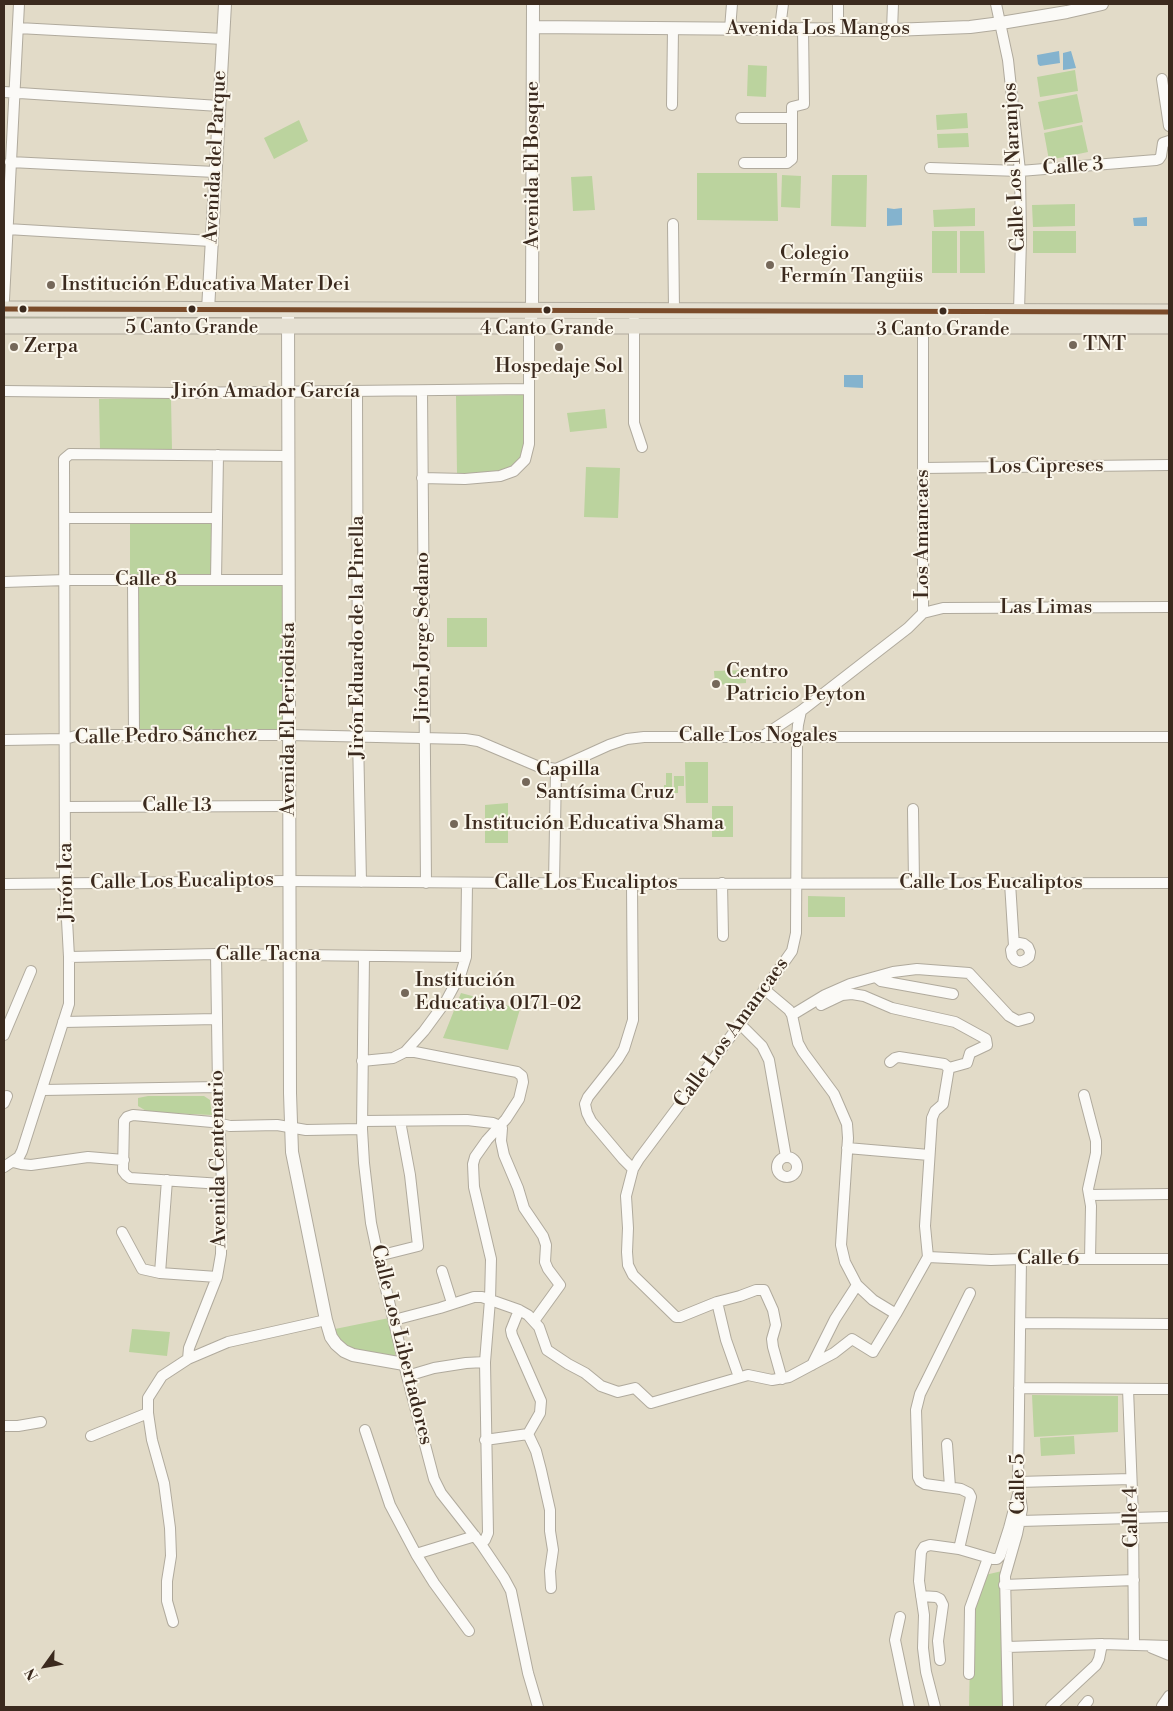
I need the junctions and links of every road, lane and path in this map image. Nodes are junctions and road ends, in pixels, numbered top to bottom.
1 (19, 4) edge
2 (224, 4) edge
3 (533, 4) edge
4 (732, 4) edge
5 (783, 4) edge
6 (838, 4) edge
7 (893, 4) edge
8 (996, 4) edge
9 (1102, 4) edge
10 (1001, 23) junction
11 (533, 27) junction
12 (18, 28) junction
13 (780, 28) junction
14 (803, 28) junction
15 (673, 29) junction
16 (730, 29) junction
17 (838, 29) junction
18 (892, 30) junction
19 (223, 39) junction
20 (1162, 79) dead end
21 (9, 93) edge
22 (672, 105) dead end
23 (219, 106) junction
24 (741, 118) dead end
25 (792, 118) junction
26 (1169, 126) edge
27 (1169, 141) edge
28 (10, 162) junction
29 (744, 163) dead end
30 (930, 168) dead end
31 (1020, 171) junction
32 (215, 172) junction
33 (673, 224) dead end
34 (7, 230) junction
35 (211, 241) junction
36 (4, 300) edge
37 (4, 309) edge
38 (288, 309) junction
39 (208, 310) junction
40 (674, 310) junction
41 (1020, 310) junction
42 (532, 311) junction
43 (1169, 312) edge
44 (634, 318) junction
45 (923, 319) junction
46 (4, 326) edge
47 (288, 326) junction
48 (529, 326) junction
49 (1169, 326) edge
50 (529, 389) junction
51 (4, 391) edge
52 (289, 391) junction
53 (422, 391) junction
54 (357, 392) junction
55 (642, 447) dead end
56 (218, 454) junction
57 (289, 456) junction
58 (1169, 465) edge
59 (923, 468) junction
60 (422, 478) junction
61 (65, 518) junction
62 (217, 518) junction
63 (66, 580) junction
64 (216, 580) junction
65 (288, 580) junction
66 (133, 581) junction
67 (4, 582) edge
68 (1169, 608) edge
69 (923, 614) junction
70 (801, 711) junction
71 (134, 735) junction
72 (289, 735) junction
73 (797, 736) junction
74 (358, 737) junction
75 (762, 737) junction
76 (1169, 737) edge
77 (424, 738) junction
78 (65, 739) junction
79 (4, 740) edge
80 (556, 769) junction
81 (289, 806) junction
82 (66, 807) junction
83 (912, 809) dead end
84 (289, 881) junction
85 (361, 882) junction
86 (66, 883) junction
87 (426, 883) junction
88 (467, 883) junction
89 (554, 883) junction
90 (722, 883) junction
91 (797, 883) junction
92 (914, 883) junction
93 (1010, 883) junction
94 (1169, 883) edge
95 (4, 884) edge
96 (632, 884) junction
97 (723, 936) dead end
98 (1014, 946) dead end
99 (216, 954) junction
100 (290, 955) junction
101 (364, 956) junction
102 (70, 957) junction
103 (466, 957) junction
104 (31, 971) dead end
105 (876, 977) junction
106 (764, 989) junction
107 (953, 994) dead end
108 (793, 1018) junction
109 (1030, 1018) dead end
110 (217, 1019) junction
111 (63, 1022) junction
112 (740, 1024) junction
113 (4, 1035) edge
114 (405, 1052) junction
115 (362, 1061) junction
116 (890, 1062) dead end
117 (949, 1068) junction
118 (218, 1087) junction
119 (43, 1090) junction
120 (1084, 1095) dead end
121 (400, 1121) junction
122 (220, 1124) junction
123 (362, 1125) junction
124 (500, 1126) junction
125 (290, 1128) junction
126 (847, 1148) junction
127 (929, 1155) junction
128 (786, 1157) dead end
129 (124, 1160) junction
130 (8, 1164) edge
131 (633, 1169) junction
132 (167, 1180) junction
133 (222, 1184) junction
134 (1169, 1194) edge
135 (1089, 1195) junction
136 (122, 1232) dead end
137 (378, 1256) junction
138 (928, 1256) junction
139 (1021, 1258) junction
140 (1090, 1259) junction
141 (1169, 1259) edge
142 (442, 1271) dead end
143 (160, 1273) junction
144 (218, 1278) junction
145 (857, 1285) junction
146 (970, 1293) dead end
147 (490, 1300) junction
148 (717, 1302) junction
149 (452, 1303) junction
150 (519, 1310) junction
151 (896, 1314) junction
152 (326, 1320) junction
153 (394, 1320) junction
154 (534, 1321) junction
155 (1020, 1323) junction
156 (1169, 1324) edge
157 (188, 1359) junction
158 (485, 1362) junction
159 (812, 1365) junction
160 (406, 1370) junction
161 (738, 1377) junction
162 (782, 1379) junction
163 (1020, 1388) junction
164 (1128, 1389) junction
165 (1169, 1389) edge
166 (148, 1413) junction
167 (41, 1422) dead end
168 (4, 1426) edge
169 (365, 1430) dead end
170 (528, 1434) junction
171 (91, 1436) dead end
172 (485, 1440) junction
173 (946, 1444) dead end
174 (1131, 1479) junction
175 (950, 1487) junction
176 (1018, 1487) junction
177 (1133, 1517) junction
178 (1169, 1517) edge
179 (1020, 1521) junction
180 (478, 1540) junction
181 (958, 1549) junction
182 (416, 1554) junction
183 (988, 1558) junction
184 (1134, 1580) junction
185 (1004, 1585) junction
186 (551, 1588) dead end
187 (921, 1596) junction
188 (900, 1617) dead end
189 (173, 1622) dead end
190 (469, 1631) dead end
191 (1102, 1644) junction
192 (1139, 1645) junction
193 (1169, 1646) edge
194 (1007, 1647) junction
195 (1169, 1655) edge
196 (940, 1660) dead end
197 (969, 1674) dead end
198 (1169, 1696) edge
199 (1162, 1706) dead end
200 (538, 1707) edge
201 (909, 1707) edge
202 (935, 1707) edge
203 (1008, 1707) edge
204 (1051, 1707) edge

1 - 12 street
2 - 19 street, Avenida del Parque
3 - 11 street, Avenida El Bosque
4 - 16 street
5 - 13 street
6 - 17 street
7 - 18 street
8 - 10 street, Calle Los Naranjos
9 - 10 street, Avenida Los Mangos
10 - 18 street, Avenida Los Mangos
10 - 31 street, Calle Los Naranjos
11 - 15 street, Avenida Los Mangos
11 - 42 street, Avenida El Bosque
12 - 19 street
12 - 21 street
13 - 14 street, Avenida Los Mangos
13 - 16 street, Avenida Los Mangos
14 - 17 street, Avenida Los Mangos
14 - 25 street
15 - 16 street, Avenida Los Mangos
15 - 22 street
17 - 18 street, Avenida Los Mangos
19 - 23 street, Avenida del Parque
20 - 26 street
21 - 23 street
21 - 28 street
23 - 32 street, Avenida del Parque
24 - 25 street
25 - 29 street
27 - 31 street, Calle 3
28 - 32 street
28 - 34 street
30 - 31 street, Calle 3
31 - 41 street, Calle Los Naranjos
32 - 35 street, Avenida del Parque
33 - 40 street
34 - 35 street
34 - 36 street
35 - 39 street, Avenida del Parque
37 - 39 main road
38 - 39 main road
38 - 42 main road
38 - 47 street, Avenida El Periodista
40 - 44 main road
40 - 45 main road
41 - 43 main road
41 - 45 main road
42 - 44 main road
42 - 48 street, Avenida El Bosque
44 - 45 main road
44 - 48 main road
44 - 55 street
45 - 49 main road
45 - 59 street, Los Amancaes
46 - 47 main road
47 - 48 main road
47 - 52 street, Avenida El Periodista
48 - 50 street
50 - 53 street, Jirón Amador García
50 - 60 street
51 - 52 street, Jirón Amador García
52 - 54 street, Jirón Amador García
52 - 57 street, Avenida El Periodista
53 - 54 street, Jirón Amador García
53 - 60 street, Jirón Jorge Sedano
54 - 74 street, Jirón Eduardo de la Pinella
56 - 57 street
56 - 61 street, Jirón Ica
56 - 62 street
57 - 65 street, Avenida El Periodista
58 - 59 street, Los Cipreses
59 - 69 street, Los Amancaes
60 - 77 street, Jirón Jorge Sedano
61 - 62 street
61 - 63 street, Jirón Ica
62 - 64 street
63 - 66 street, Calle 8
63 - 67 street, Calle 8
63 - 78 street, Jirón Ica
64 - 65 street, Calle 8
64 - 66 street, Calle 8
65 - 72 street, Avenida El Periodista
66 - 71 street
68 - 69 street, Las Limas
69 - 70 street, Los Amancaes
70 - 73 street, Calle Los Amancaes
70 - 75 street, Los Amancaes
71 - 72 street, Calle Pedro Sánchez
71 - 78 street, Calle Pedro Sánchez
72 - 74 street, Calle Pedro Sánchez
72 - 81 street, Avenida El Periodista
73 - 75 street, Calle Los Nogales
73 - 76 street, Calle Los Nogales
73 - 91 street, Calle Los Amancaes
74 - 77 street
74 - 85 street, Jirón Eduardo de la Pinella
75 - 80 street, Calle Los Nogales
77 - 80 street
77 - 87 street, Jirón Jorge Sedano
78 - 79 street, Calle Pedro Sánchez
78 - 82 street, Jirón Ica
80 - 89 street
81 - 82 street, Calle 13
81 - 84 street, Avenida El Periodista
82 - 86 street, Jirón Ica
83 - 92 street
84 - 85 street, Calle Los Eucaliptos
84 - 86 street, Calle Los Eucaliptos
84 - 100 street, Avenida El Periodista
85 - 87 street, Calle Los Eucaliptos
86 - 95 street, Calle Los Eucaliptos
86 - 102 street, Jirón Ica
87 - 88 street, Calle Los Eucaliptos
88 - 89 street, Calle Los Eucaliptos
88 - 103 street
89 - 96 street, Calle Los Eucaliptos
90 - 91 street, Calle Los Eucaliptos
90 - 96 street, Calle Los Eucaliptos
90 - 97 street
91 - 92 street, Calle Los Eucaliptos
91 - 106 street, Calle Los Amancaes
92 - 93 street, Calle Los Eucaliptos
93 - 94 street, Calle Los Eucaliptos
93 - 98 street
96 - 131 street
99 - 100 street, Calle Tacna
99 - 102 street, Calle Tacna
99 - 110 street, Avenida Centenario
100 - 101 street, Calle Tacna
100 - 125 street, Avenida El Periodista
101 - 103 street, Calle Tacna
101 - 115 street, Calle Los Libertadores
102 - 111 street, Jirón Ica
103 - 114 street
104 - 113 street
105 - 107 street
105 - 108 street
105 - 109 street
106 - 108 street
106 - 112 street, Calle Los Amancaes
108 - 117 street
108 - 126 street
110 - 111 street
110 - 118 street, Avenida Centenario
111 - 119 street, Jirón Ica
112 - 128 street
112 - 131 street, Calle Los Amancaes
114 - 115 street
114 - 124 street
115 - 123 street, Calle Los Libertadores
116 - 117 street
117 - 127 street
118 - 119 street
118 - 122 street, Avenida Centenario
119 - 130 street, Jirón Ica
120 - 135 street
121 - 123 street
121 - 124 street
121 - 137 street
122 - 125 street
122 - 129 street
122 - 133 street, Avenida Centenario
123 - 125 street
123 - 137 street, Calle Los Libertadores
124 - 147 street
124 - 154 street
125 - 152 street, Avenida El Periodista
126 - 127 street
126 - 145 street
127 - 138 street
129 - 130 street
129 - 132 street
131 - 148 street, Calle Los Amancaes
132 - 133 street
132 - 143 street
133 - 144 street, Avenida Centenario
134 - 135 street
135 - 140 street
136 - 143 street
137 - 153 street, Calle Los Libertadores
138 - 139 street, Calle 6
138 - 151 street
139 - 140 street, Calle 6
139 - 155 street, Calle 5
140 - 141 street, Calle 6
142 - 149 street
143 - 144 street
144 - 157 street, Avenida Centenario
145 - 151 street
145 - 159 street
146 - 175 street
147 - 149 street
147 - 150 street
147 - 158 street
148 - 161 street
148 - 162 street
149 - 153 street
150 - 154 street
150 - 170 street
151 - 159 street
152 - 157 street
152 - 160 street, Avenida El Periodista
153 - 160 street, Calle Los Libertadores
154 - 161 street
155 - 156 street
155 - 163 street, Calle 5
157 - 166 street
158 - 160 street
158 - 172 street
159 - 162 street
160 - 180 street, Calle Los Libertadores
161 - 162 street
163 - 164 street
163 - 176 street, Calle 5
164 - 165 street
164 - 174 street, Calle 4
166 - 171 street
166 - 189 street
167 - 168 street
169 - 182 street
170 - 172 street
170 - 186 street
172 - 180 street
173 - 175 street
174 - 176 street
174 - 177 street, Calle 4
175 - 181 street
176 - 179 street, Calle 5
176 - 183 street
177 - 178 street
177 - 179 street
177 - 184 street, Calle 4
179 - 185 street, Calle 5
180 - 182 street
180 - 200 street, Calle Los Libertadores
181 - 183 street
181 - 187 street
182 - 190 street
183 - 197 street
184 - 185 street
184 - 192 street, Calle 4
185 - 194 street, Calle 5
187 - 196 street
187 - 202 street
188 - 201 street
191 - 192 street
191 - 194 street
191 - 204 street
192 - 193 street
192 - 195 street
194 - 203 street, Calle 5
198 - 199 street

